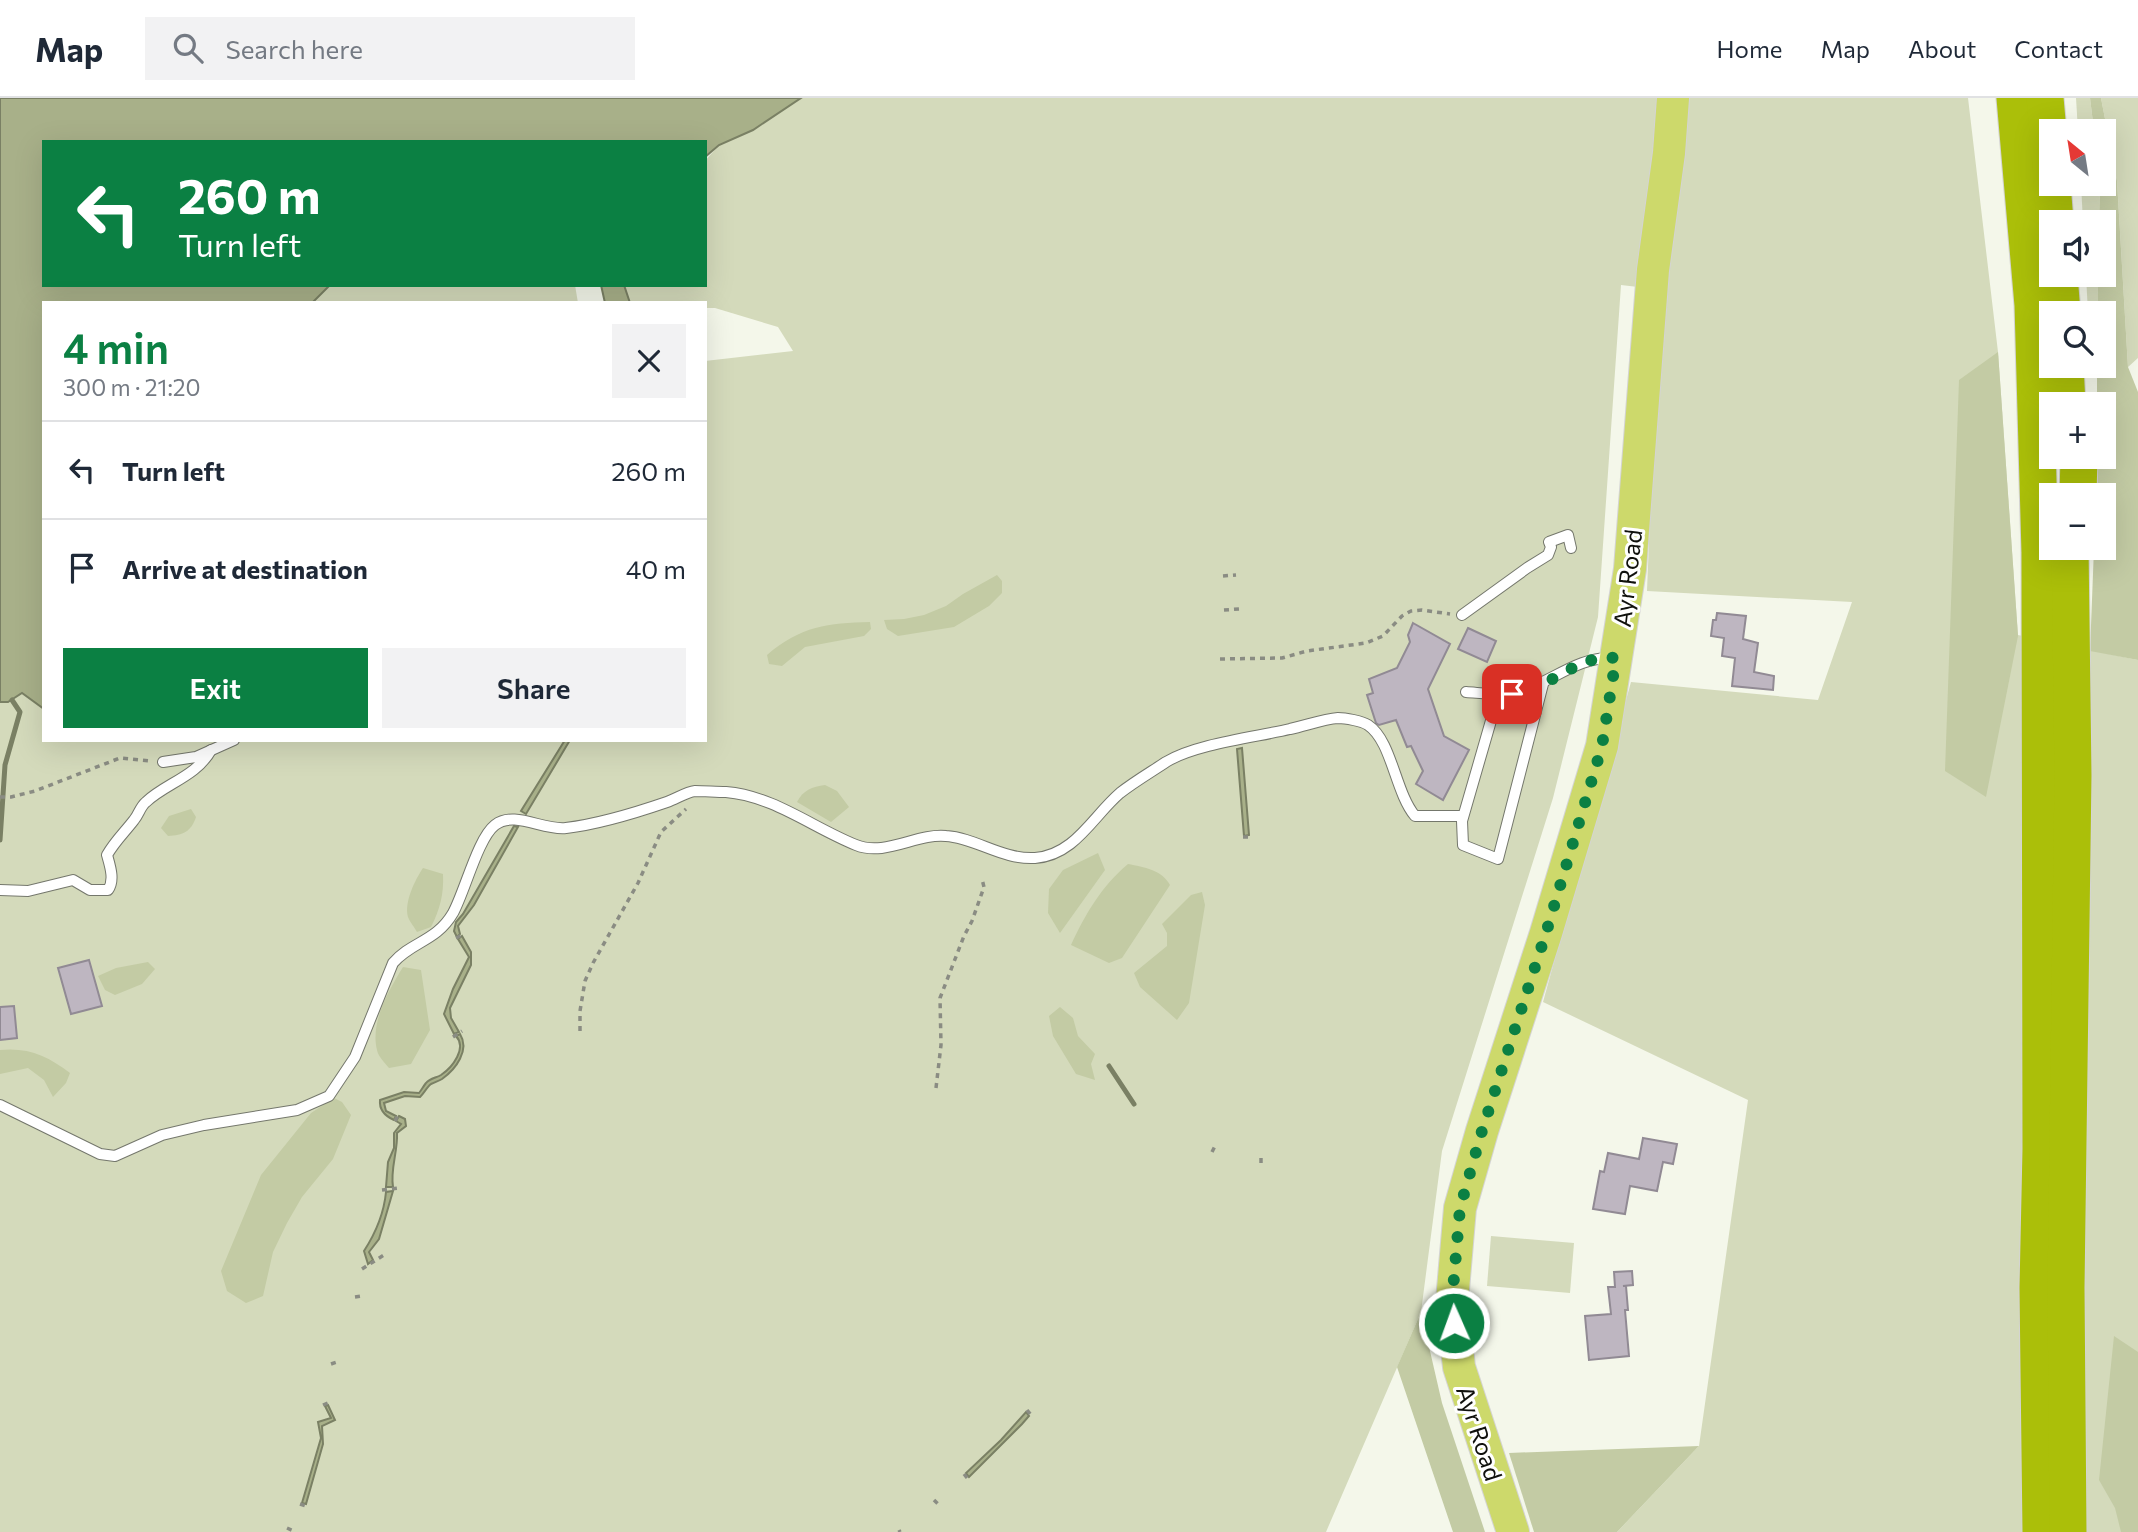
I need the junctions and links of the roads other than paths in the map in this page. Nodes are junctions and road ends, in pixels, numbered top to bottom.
1 (1673, 98) edge
2 (1992, 98) edge
3 (2015, 98) edge
4 (2045, 98) edge
5 (2064, 98) edge
6 (2047, 119) edge
7 (2066, 119) edge
8 (2048, 392) edge
9 (2048, 392) edge
10 (2050, 469) edge
11 (1571, 548) dead end
12 (2070, 560) edge
13 (2075, 560) edge
14 (1457, 615) road end
15 (2071, 631) junction
16 (1616, 658) junction
17 (1543, 684) junction
18 (1466, 692) dead end
19 (1499, 693) junction
20 (229, 742) edge
21 (211, 750) junction
22 (163, 762) road end
23 (1463, 816) junction
24 (0, 890) edge
25 (0, 1105) edge
26 (1513, 1532) edge
27 (2041, 1532) edge
28 (2067, 1532) edge

1 - 16 main road, Ayr Road
2 - 8 highway
3 - 9 highway
4 - 6 highway
5 - 7 highway
10 - 27 highway
11 - 14 lane
12 - 15 highway
13 - 15 highway
15 - 28 highway
16 - 17 lane
16 - 26 main road, Ayr Road
17 - 19 lane
17 - 23 lane
18 - 19 lane
19 - 23 lane
20 - 21 lane
21 - 22 lane
21 - 24 lane
23 - 25 lane

